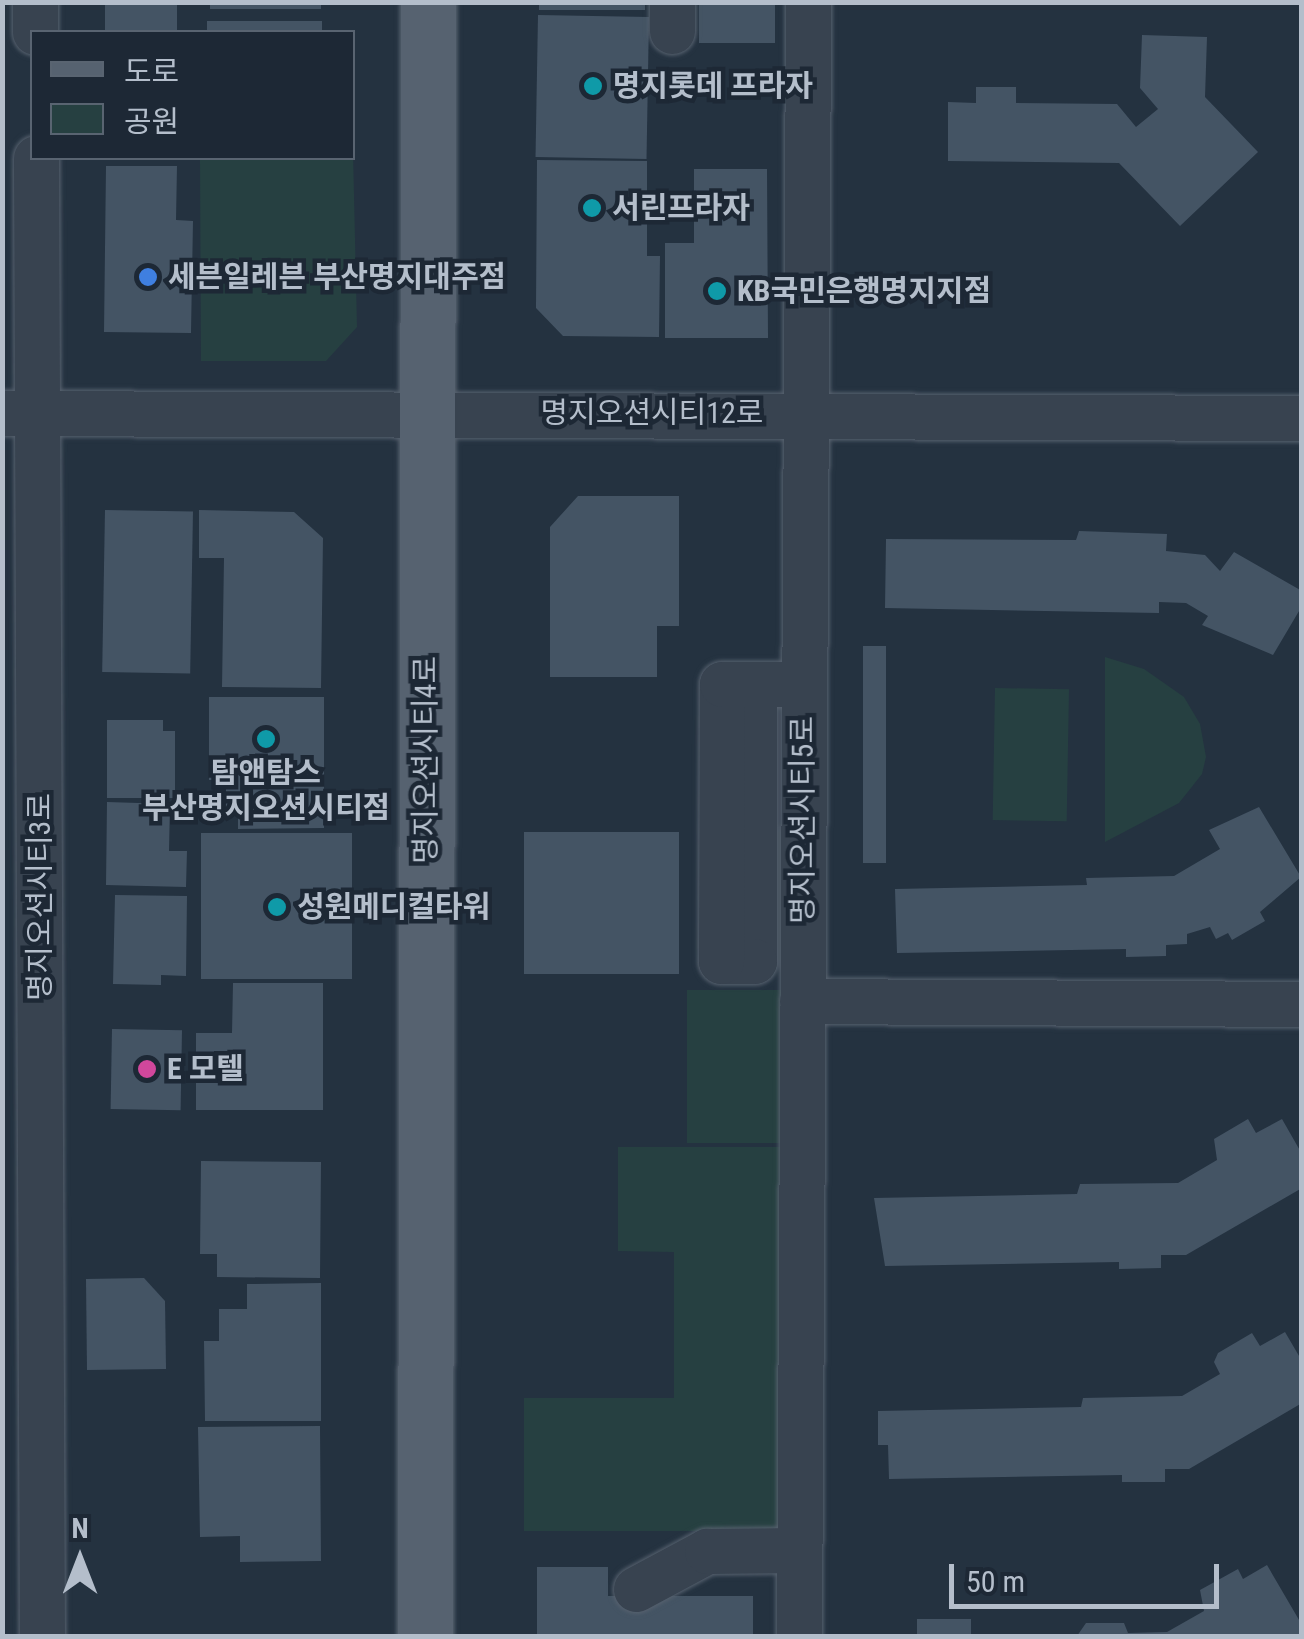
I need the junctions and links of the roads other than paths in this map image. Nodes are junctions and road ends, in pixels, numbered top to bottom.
1 (35, 2) edge
2 (428, 2) edge
3 (808, 2) edge
4 (35, 30) edge
5 (36, 160) edge
6 (427, 412) junction
7 (21, 413) edge
8 (806, 414) junction
9 (1302, 418) edge
10 (754, 684) junction
11 (804, 684) junction
12 (802, 1001) junction
13 (1302, 1004) edge
14 (799, 1550) junction
15 (636, 1588) dead end
16 (42, 1636) edge
17 (425, 1636) edge
18 (799, 1636) edge

1 - 4 street
2 - 6 main road, 명지오션시티4로
3 - 8 street, 명지오션시티5로
5 - 7 street, 명지오션시티3로
6 - 7 street, 명지오션시티12로
6 - 8 street, 명지오션시티12로
6 - 17 main road, 명지오션시티4로
7 - 16 street, 명지오션시티3로
8 - 9 street, 명지오션시티12로
8 - 11 street, 명지오션시티5로
10 - 10 street
10 - 11 street
11 - 12 street, 명지오션시티5로
12 - 13 street
12 - 14 street, 명지오션시티5로
14 - 15 street
14 - 18 street, 명지오션시티5로

